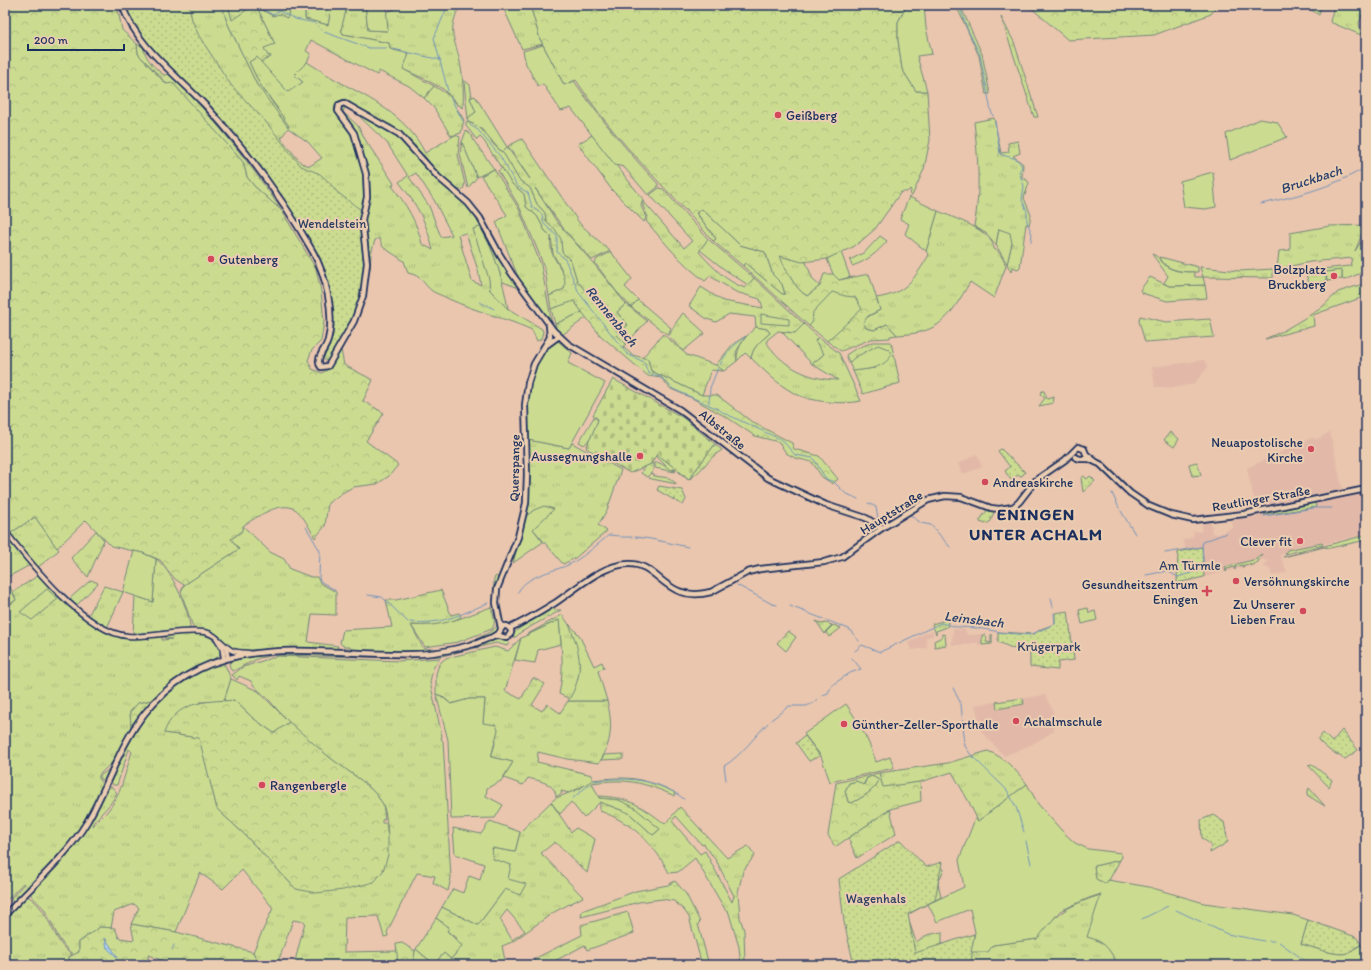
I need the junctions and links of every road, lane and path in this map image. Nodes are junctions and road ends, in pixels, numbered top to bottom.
1 (122, 5) edge
2 (549, 324) junction
3 (558, 335) junction
4 (549, 338) junction
5 (544, 346) junction
6 (1074, 454) junction
7 (1085, 456) junction
8 (1366, 489) edge
9 (882, 528) junction
10 (5, 531) edge
11 (503, 627) junction
12 (510, 630) junction
13 (500, 634) junction
14 (216, 637) junction
15 (226, 644) junction
16 (249, 653) junction
17 (226, 658) junction
18 (5, 914) edge

1 - 2 main road, Albstraße
2 - 3 main road, Albstraße
2 - 4 main road
3 - 4 main road
3 - 5 main road
3 - 9 main road, Albstraße
4 - 5 main road, Querspange
5 - 11 main road, Querspange
6 - 7 main road
6 - 7 main road
6 - 9 main road, Hauptstraße
7 - 8 main road, Reutlinger Straße
9 - 12 main road, Hauptstraße
10 - 14 street
11 - 12 main road
11 - 13 main road
12 - 13 main road, Hauptstraße
13 - 16 main road
14 - 15 street
14 - 17 street
15 - 16 street
15 - 17 street
16 - 17 main road
17 - 18 main road

